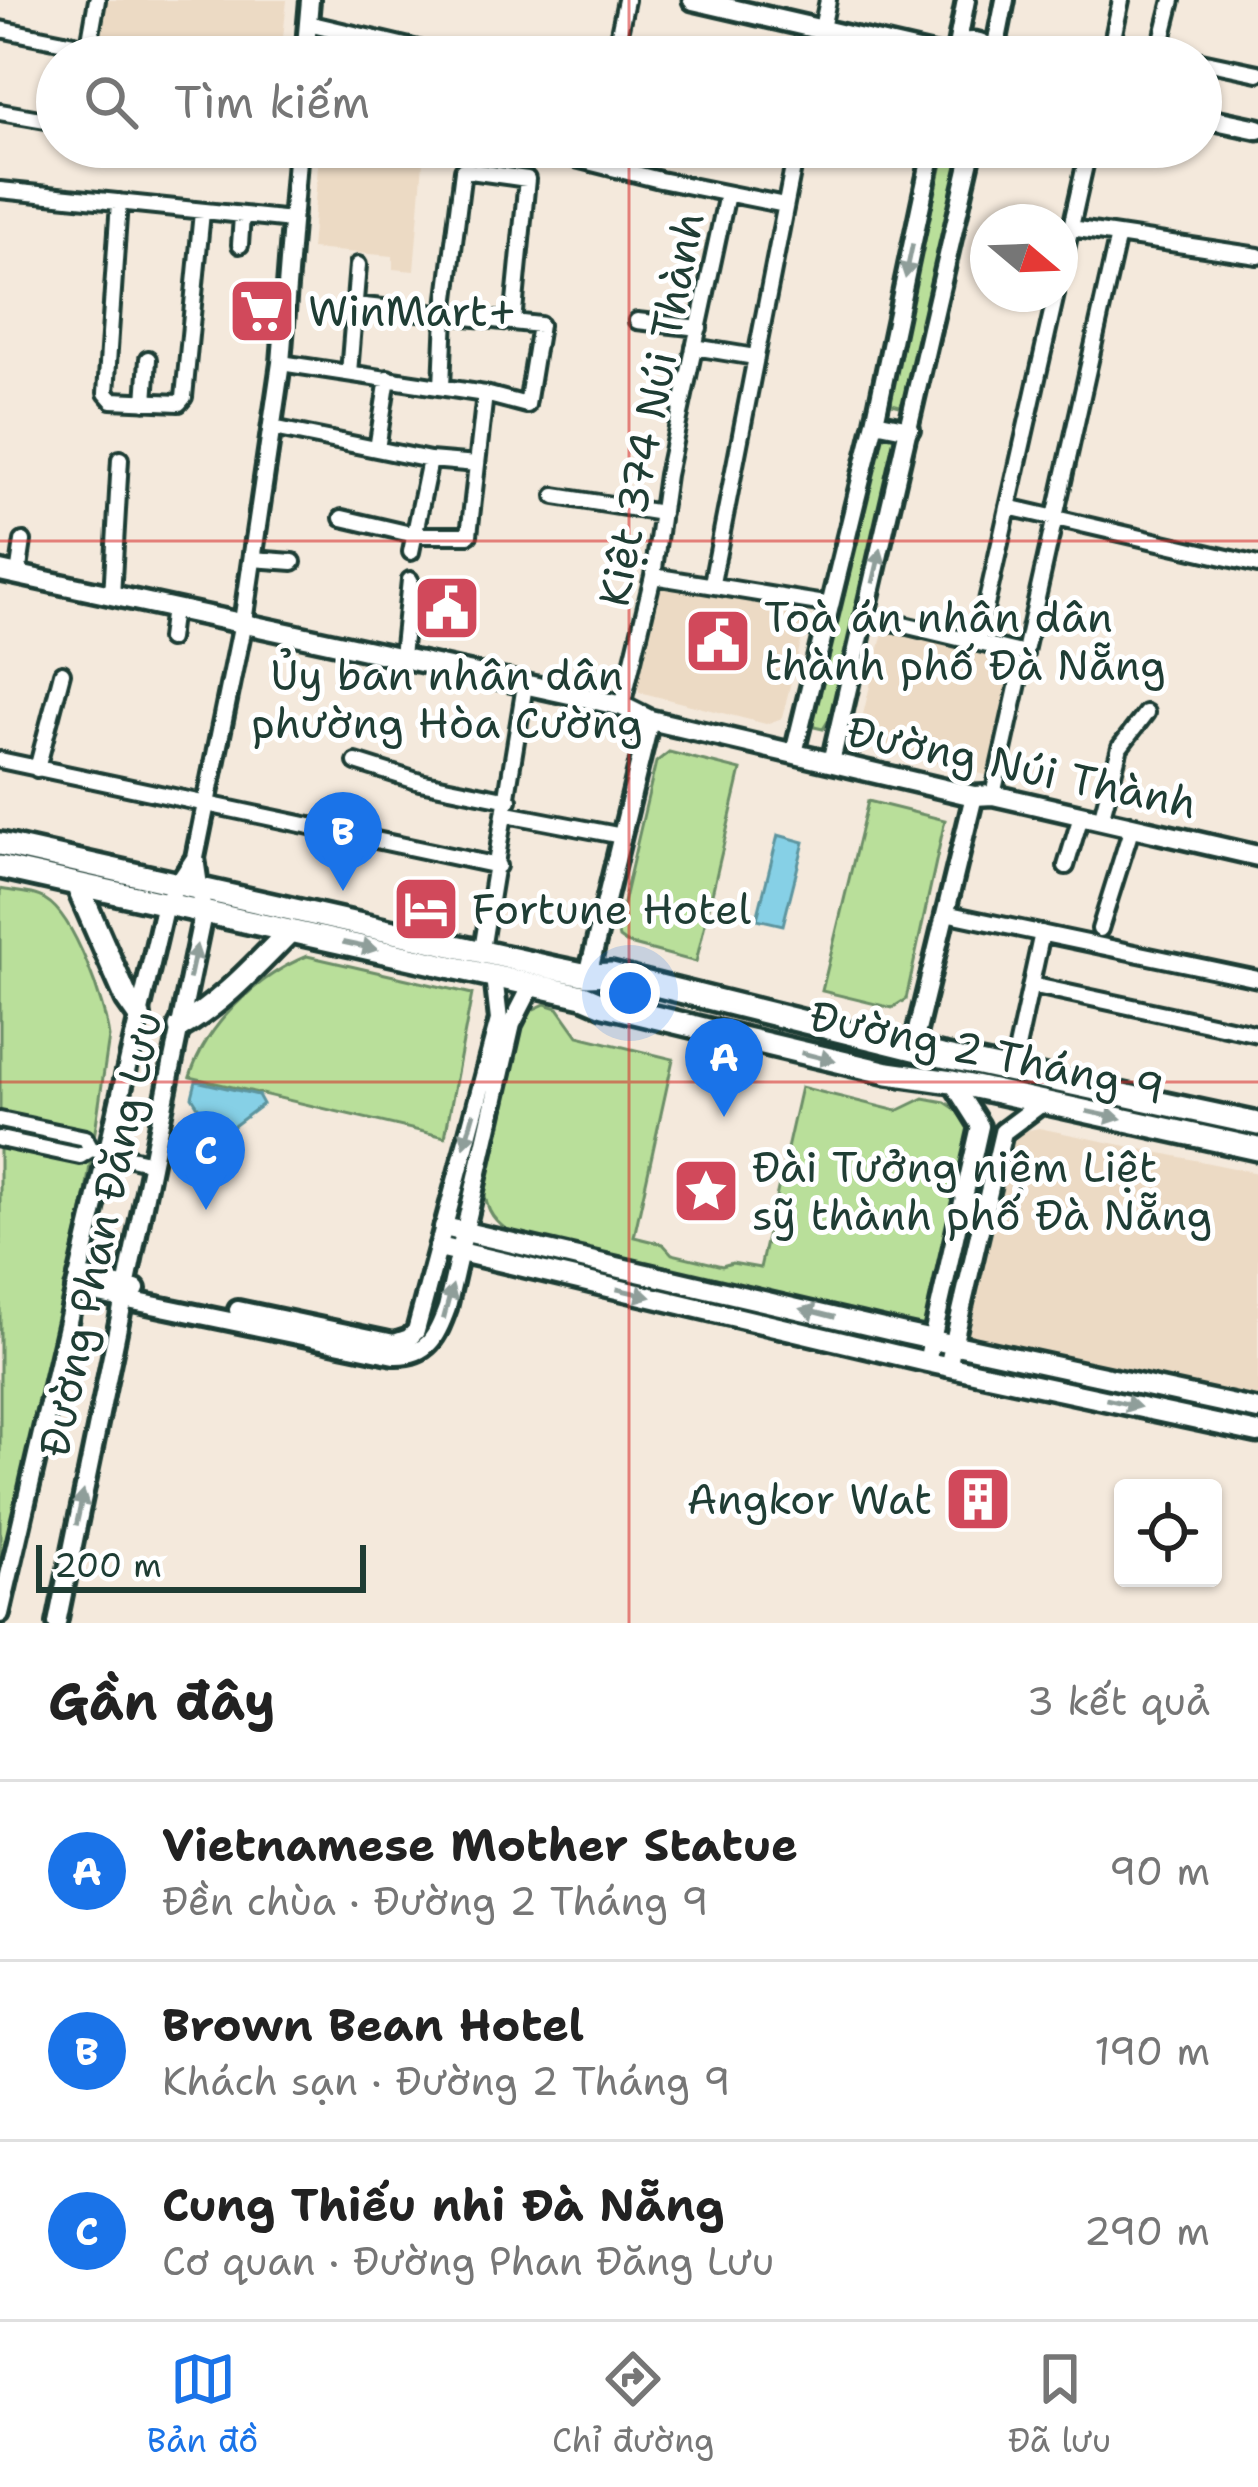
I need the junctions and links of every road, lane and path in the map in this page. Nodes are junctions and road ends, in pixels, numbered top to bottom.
1 (97, 0) edge
2 (310, 0) edge
3 (626, 0) edge
4 (693, 0) edge
5 (828, 0) edge
6 (966, 0) edge
7 (1005, 0) edge
8 (1121, 0) edge
9 (1172, 0) edge
10 (308, 22) junction
11 (0, 29) edge
12 (822, 30) junction
13 (91, 36) edge
14 (307, 36) edge
15 (366, 36) edge
16 (618, 36) edge
17 (821, 36) edge
18 (854, 36) edge
19 (955, 36) edge
20 (998, 36) edge
21 (1114, 36) edge
22 (1163, 36) edge
23 (36, 38) edge
24 (1222, 66) edge
25 (1258, 73) edge
26 (0, 112) edge
27 (36, 118) edge
28 (1222, 121) edge
29 (1258, 129) edge
30 (296, 168) edge
31 (639, 168) edge
32 (793, 168) edge
33 (928, 168) edge
34 (968, 168) edge
35 (1084, 168) edge
36 (0, 190) edge
37 (727, 194) junction
38 (119, 202) junction
39 (1076, 204) edge
40 (785, 205) junction
41 (202, 212) junction
42 (242, 216) junction
43 (292, 220) junction
44 (1078, 229) edge
45 (1118, 236) junction
46 (241, 245) dead end
47 (1258, 256) edge
48 (358, 265) dead end
49 (355, 304) junction
50 (1052, 312) edge
51 (445, 314) junction
52 (637, 321) dead end
53 (513, 322) junction
54 (698, 328) junction
55 (694, 347) junction
56 (755, 357) junction
57 (148, 359) dead end
58 (280, 363) junction
59 (349, 373) junction
60 (388, 378) junction
61 (442, 387) junction
62 (484, 394) junction
63 (145, 402) junction
64 (874, 422) junction
65 (272, 428) junction
66 (910, 430) junction
67 (377, 449) junction
68 (120, 459) dead end
69 (430, 460) junction
70 (477, 464) junction
71 (555, 496) dead end
72 (1009, 507) junction
73 (662, 513) junction
74 (1057, 516) junction
75 (342, 518) dead end
76 (415, 535) junction
77 (23, 541) dead end
78 (411, 552) dead end
79 (252, 560) junction
80 (293, 562) dead end
81 (1258, 565) edge
82 (653, 576) junction
83 (5, 577) edge
84 (410, 580) dead end
85 (712, 583) junction
86 (112, 596) junction
87 (830, 605) junction
88 (172, 608) junction
89 (866, 616) junction
90 (243, 622) junction
91 (169, 639) dead end
92 (978, 641) junction
93 (1024, 654) junction
94 (402, 656) junction
95 (62, 673) dead end
96 (525, 685) junction
97 (622, 706) junction
98 (1146, 712) dead end
99 (650, 719) junction
100 (794, 753) junction
101 (0, 760) edge
102 (356, 762) dead end
103 (831, 762) junction
104 (37, 769) junction
105 (984, 795) junction
106 (207, 802) junction
107 (508, 807) junction
108 (1091, 818) junction
109 (1132, 827) junction
110 (622, 836) junction
111 (0, 844) edge
112 (1258, 856) edge
113 (498, 866) junction
114 (1066, 866) dead end
115 (0, 867) edge
116 (190, 884) junction
117 (77, 885) junction
118 (164, 904) junction
119 (945, 913) junction
120 (203, 914) junction
121 (1100, 929) dead end
122 (290, 931) junction
123 (1042, 933) junction
124 (482, 950) junction
125 (494, 976) junction
126 (1251, 978) edge
127 (532, 985) junction
128 (1030, 985) junction
129 (585, 986) junction
130 (139, 1016) junction
131 (180, 1027) junction
132 (1258, 1034) edge
133 (913, 1048) junction
134 (1012, 1071) junction
135 (907, 1076) junction
136 (952, 1082) junction
137 (1042, 1102) junction
138 (0, 1120) edge
139 (1258, 1124) edge
140 (0, 1139) edge
141 (1258, 1149) edge
142 (99, 1151) junction
143 (152, 1162) junction
144 (444, 1227) junction
145 (465, 1232) junction
146 (439, 1247) junction
147 (460, 1253) junction
148 (952, 1255) junction
149 (973, 1259) junction
150 (593, 1261) junction
151 (77, 1282) junction
152 (588, 1283) junction
153 (125, 1293) junction
154 (779, 1304) junction
155 (775, 1325) junction
156 (932, 1340) junction
157 (953, 1345) junction
158 (926, 1362) junction
159 (1056, 1365) junction
160 (948, 1366) junction
161 (1051, 1387) junction
162 (1181, 1393) junction
163 (1258, 1410) edge
164 (1177, 1415) junction
165 (1258, 1433) edge
166 (0, 1614) edge
167 (57, 1623) edge

1 - 13 street
2 - 10 street
3 - 16 street
4 - 12 main road
5 - 12 street
6 - 19 street
7 - 20 street
8 - 21 street
9 - 22 street
10 - 14 street
10 - 15 street
11 - 23 street
12 - 17 street
12 - 18 main road
24 - 25 street
26 - 27 street
28 - 29 main road
30 - 43 street, Đường Phan Đăng Lưu
31 - 37 street
32 - 40 street
33 -> 64 street
34 - 66 street
35 - 39 street
36 - 38 street
37 - 40 street
37 - 54 street, Kiệt 374 Núi Thành
38 - 41 street
38 - 63 street
40 - 56 street
41 - 42 street
41 - 63 street
42 - 43 street
42 - 46 street
43 - 58 street, Đường Phan Đăng Lưu
44 - 45 street
45 - 47 street
45 - 74 street
48 - 49 street
49 - 51 street
49 - 59 street
50 - 72 street
51 - 53 street
51 - 53 street
51 - 61 street
52 - 54 street
53 - 62 street
54 - 55 street, Kiệt 374 Núi Thành
55 - 56 street
55 - 73 street, Kiệt 374 Núi Thành
56 - 85 street
57 - 63 street
58 - 59 street
58 - 65 street, Đường Phan Đăng Lưu
59 - 60 street
60 - 61 street
60 - 67 street
61 - 62 street
62 - 70 street
64 - 66 street
64 - 87 street
65 - 67 street
65 - 79 street, Đường Phan Đăng Lưu
89 -> 66 street
67 - 69 street
68 - 86 street
69 - 70 street
69 - 76 street
70 - 76 street
71 - 73 street
72 - 74 street
72 - 92 street
73 - 82 street, Kiệt 374 Núi Thành
74 - 81 street
74 - 93 street
75 - 76 street
76 - 78 street
77 - 83 street
79 - 80 street
79 - 90 street, Đường Phan Đăng Lưu
82 - 85 street
82 - 97 street, Kiệt 374 Núi Thành
83 - 86 main road, Đường Núi Thành
84 - 94 street
85 - 87 street
86 - 88 main road, Đường Núi Thành
87 - 100 street
88 - 90 main road, Đường Núi Thành
88 - 91 street
89 - 92 street
89 - 103 street
90 - 94 main road, Đường Núi Thành
90 - 106 street, Đường Phan Đăng Lưu
92 - 93 street
93 - 105 street
94 - 96 main road, Đường Núi Thành
95 - 104 street
96 - 97 main road, Đường Núi Thành
96 - 107 street
97 - 99 main road, Đường Núi Thành
98 - 108 street
99 - 100 main road, Đường Núi Thành
99 - 110 street
100 - 103 main road, Đường Núi Thành
101 - 104 street
102 - 107 street
103 - 105 main road, Đường Núi Thành
104 - 106 street
105 - 108 main road, Đường Núi Thành
105 - 119 street
106 - 113 street
106 - 116 street, Đường Phan Đăng Lưu
107 - 110 street
107 - 113 street
108 - 109 main road, Đường Núi Thành
108 - 114 street
109 - 112 main road, Đường Núi Thành
109 - 121 street
110 - 129 street
111 - 116 main road, Đường 2 Tháng 9
113 - 124 street
115 - 117 main road, Đường 2 Tháng 9
116 - 118 street, Đường Phan Đăng Lưu
116 - 120 street, Đường Phan Đăng Lưu
116 - 124 main road, Đường 2 Tháng 9
117 - 118 main road, Đường 2 Tháng 9
117 - 130 main road
118 - 120 main road, Đường 2 Tháng 9
118 - 130 street, Đường Phan Đăng Lưu
119 - 123 street
119 - 133 street
120 - 122 main road, Đường 2 Tháng 9
131 -> 120 street, Đường Phan Đăng Lưu
122 -> 125 main road, Đường 2 Tháng 9
122 - 131 main road
123 - 126 street
123 - 128 street
124 - 129 main road, Đường 2 Tháng 9
125 - 127 main road, Đường 2 Tháng 9
125 -> 144 street
127 - 129 main road, Đường 2 Tháng 9
127 - 145 street
128 - 132 street
128 - 134 street
129 - 133 main road, Đường 2 Tháng 9
129 -> 135 main road, Đường 2 Tháng 9
130 - 142 street, Đường Phan Đăng Lưu
131 - 143 street, Đường Phan Đăng Lưu
133 - 134 main road, Đường 2 Tháng 9
133 - 135 main road
134 - 139 main road, Đường 2 Tháng 9
135 - 136 main road, Đường 2 Tháng 9
136 - 137 main road, Đường 2 Tháng 9
136 - 148 street
137 -> 141 main road, Đường 2 Tháng 9
137 - 149 street
138 - 142 street
140 - 142 street
142 - 143 street
142 - 151 street, Đường Phan Đăng Lưu
143 - 153 street, Đường Phan Đăng Lưu
144 - 145 main road
144 - 146 street
145 - 147 street
145 - 150 main road
146 - 147 main road
146 - 153 street
147 - 152 main road
153 -> 147 street
148 - 149 street
148 - 156 street
149 - 157 street
150 - 152 main road
150 - 154 main road
151 - 153 street
151 - 166 street, Đường Phan Đăng Lưu
152 -> 155 main road
167 -> 153 street, Đường Phan Đăng Lưu
154 - 155 main road
156 -> 154 main road
155 - 158 main road
156 - 157 main road
156 - 158 street
157 - 159 main road
157 - 160 street
158 - 160 main road
159 - 161 main road
159 - 162 main road
160 - 161 main road
161 -> 164 main road
162 - 163 main road
162 - 164 main road
164 - 165 main road

